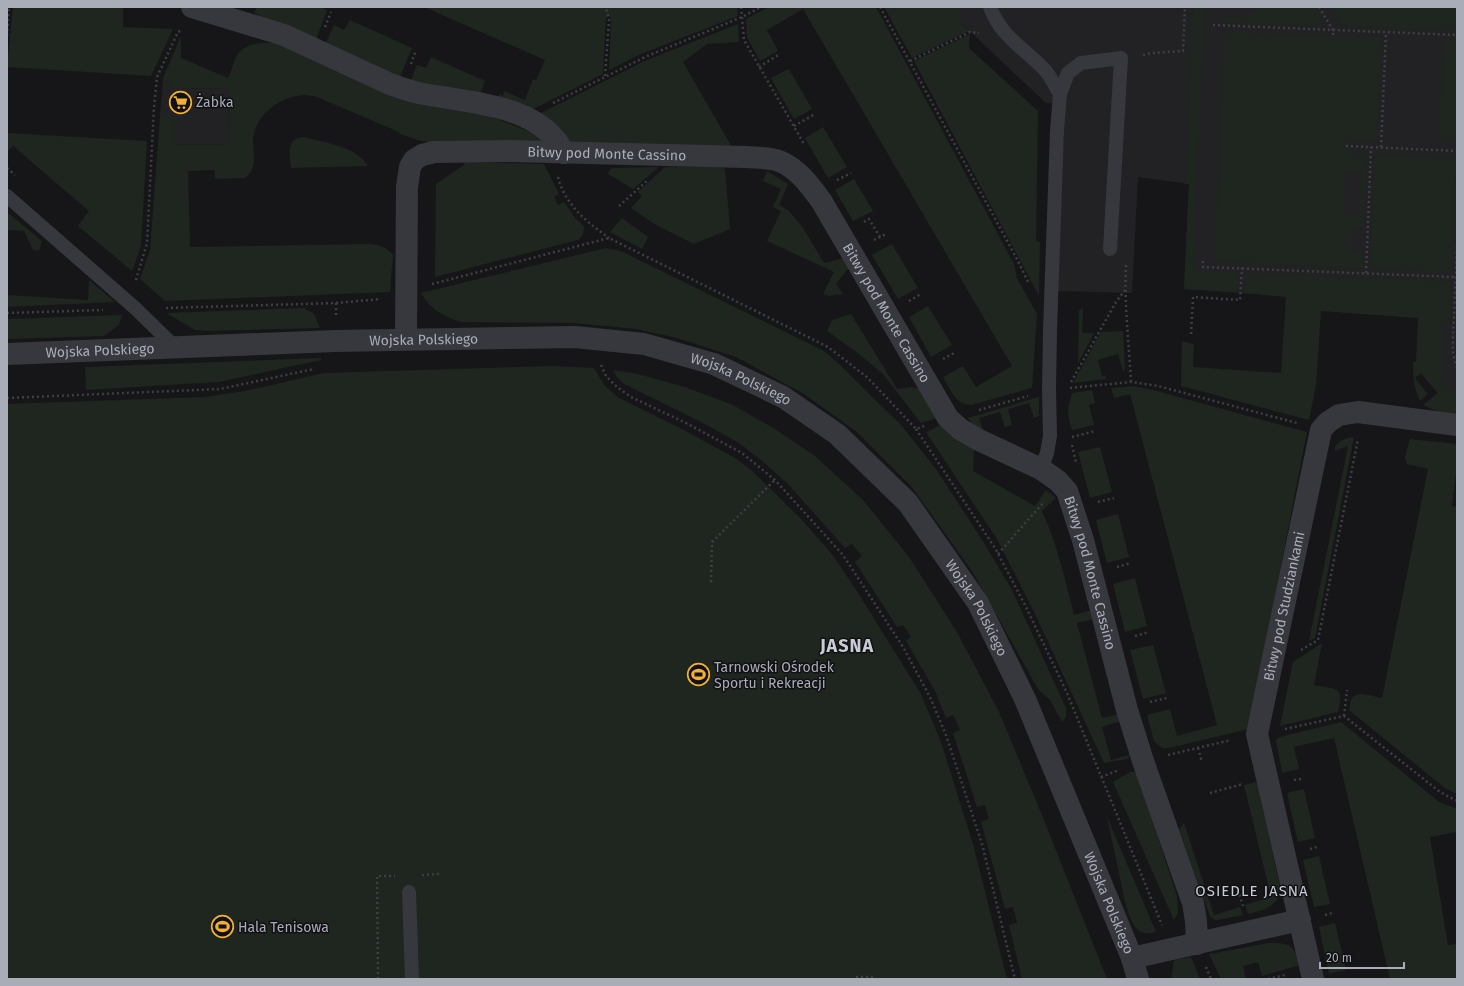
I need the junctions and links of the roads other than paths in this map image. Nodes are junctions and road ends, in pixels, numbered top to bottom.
1 (192, 7) edge
2 (990, 7) edge
3 (1060, 94) junction
4 (560, 153) junction
5 (7, 196) edge
6 (1110, 250) dead end
7 (406, 339) junction
8 (176, 348) junction
9 (7, 354) edge
10 (1457, 425) edge
11 (1049, 475) junction
12 (409, 892) dead end
13 (1300, 920) junction
14 (1197, 944) junction
15 (1132, 958) junction
16 (412, 979) edge
17 (1138, 979) edge
18 (1313, 979) edge

1 - 4 street
2 - 3 lane
3 - 6 lane
3 - 11 lane
4 - 7 street, Bitwy pod Monte Cassino
4 - 11 street, Bitwy pod Monte Cassino
5 - 8 lane
7 - 8 street, Wojska Polskiego
7 - 15 street, Wojska Polskiego
8 - 9 street, Wojska Polskiego
10 - 13 street, Bitwy pod Studziankami
11 - 14 street, Bitwy pod Monte Cassino
12 - 16 lane
13 - 14 street
13 - 18 street, Bitwy pod Studziankami
14 - 15 street
15 - 17 street, Wojska Polskiego

